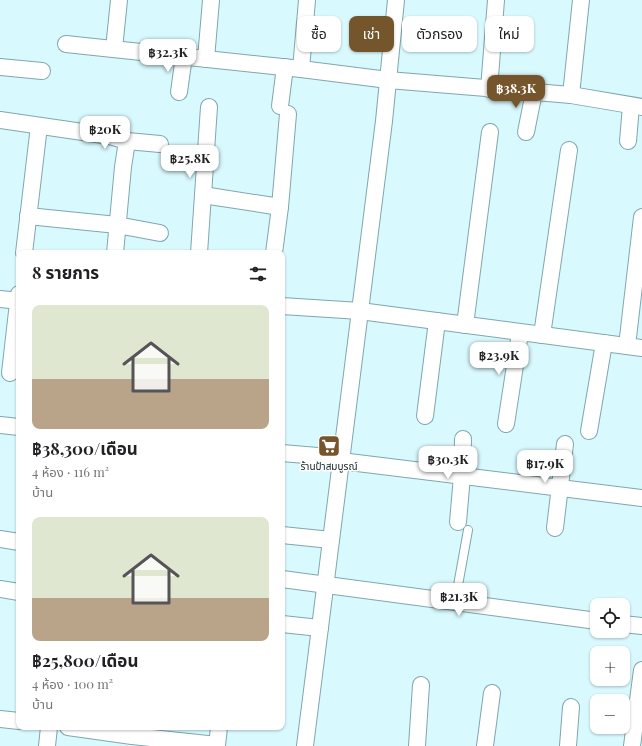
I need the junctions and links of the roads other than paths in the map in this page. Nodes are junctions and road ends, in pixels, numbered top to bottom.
1 (119, 0) edge
2 (211, 0) edge
3 (307, 0) edge
4 (396, 0) edge
5 (496, 0) edge
6 (581, 0) edge
7 (66, 44) dead end
8 (114, 49) junction
9 (184, 56) junction
10 (206, 58) junction
11 (0, 66) edge
12 (285, 67) junction
13 (301, 69) junction
14 (42, 71) dead end
15 (388, 80) junction
16 (489, 89) junction
17 (179, 92) dead end
18 (534, 92) junction
19 (571, 95) junction
20 (637, 106) edge
21 (209, 107) dead end
22 (0, 120) edge
23 (39, 126) junction
24 (490, 132) dead end
25 (526, 132) dead end
26 (127, 140) junction
27 (628, 141) dead end
28 (160, 144) dead end
29 (569, 150) dead end
30 (203, 194) junction
31 (280, 207) junction
32 (28, 216) junction
33 (642, 218) edge
34 (117, 225) junction
35 (160, 233) dead end
36 (24, 250) edge
37 (115, 250) edge
38 (198, 250) edge
39 (274, 250) edge
40 (16, 298) edge
41 (0, 299) edge
42 (285, 306) edge
43 (360, 311) junction
44 (437, 321) junction
45 (16, 323) edge
46 (465, 325) junction
47 (520, 333) junction
48 (542, 335) junction
49 (604, 343) junction
50 (634, 347) edge
51 (10, 373) dead end
52 (425, 416) dead end
53 (506, 424) dead end
54 (0, 425) edge
55 (16, 427) edge
56 (589, 431) dead end
57 (463, 439) dead end
58 (565, 444) dead end
59 (285, 453) edge
60 (341, 460) junction
61 (462, 476) junction
62 (559, 488) junction
63 (642, 498) edge
64 (463, 526) joint
65 (555, 528) dead end
66 (285, 535) edge
67 (0, 539) edge
68 (331, 540) junction
69 (16, 542) edge
70 (285, 579) edge
71 (325, 585) junction
72 (0, 589) edge
73 (16, 592) edge
74 (455, 602) junction
75 (590, 619) edge
76 (285, 624) edge
77 (630, 625) edge
78 (642, 626) edge
79 (320, 628) junction
80 (642, 670) edge
81 (421, 685) dead end
82 (492, 692) dead end
83 (571, 707) dead end
84 (0, 719) edge
85 (16, 721) edge
86 (49, 730) edge
87 (89, 730) edge
88 (220, 730) edge
89 (132, 736) edge
90 (47, 746) edge
91 (217, 746) edge
92 (305, 746) edge
93 (417, 746) edge
94 (485, 746) edge
95 (568, 746) edge
96 (632, 746) edge

1 - 8 street
2 - 10 street
3 - 13 street
4 - 15 street
5 - 16 street
6 - 19 street
7 - 8 street
8 - 9 street
9 - 10 street
9 - 17 street
10 - 12 street
11 - 14 street
12 - 13 street
12 - 31 street
13 - 15 street
15 - 16 street
15 - 43 street
16 - 18 street
18 - 19 street
18 - 25 street
19 - 20 street
20 - 27 street
21 - 30 street
22 - 23 street
23 - 26 street
23 - 32 street
24 - 46 street
26 - 28 street
26 - 34 street
29 - 48 street
30 - 31 street
30 - 38 street
31 - 39 street
32 - 34 street
32 - 36 street
33 - 50 street
34 - 35 street
34 - 37 street
40 - 41 street
42 - 43 street
43 - 44 street
43 - 60 street
44 - 46 street
44 - 52 street
45 - 51 street
46 - 47 street
47 - 48 street
47 - 53 street
48 - 49 street
49 - 50 street
49 - 56 street
54 - 55 street
57 - 61 street
58 - 62 street
59 - 60 street
60 - 61 street
60 - 68 street
61 - 62 street
61 - 64 street
62 - 63 street
62 - 65 street
64 - 74 lane
66 - 68 street
67 - 69 street
68 - 71 street
70 - 71 street
71 - 74 street
71 - 79 street
72 - 73 street
74 - 75 street
76 - 79 street
77 - 78 street
79 - 92 street
80 - 96 street
81 - 93 street
82 - 94 street
83 - 95 street
84 - 85 street
86 - 90 street
87 - 89 street
88 - 91 street
89 - 91 street

